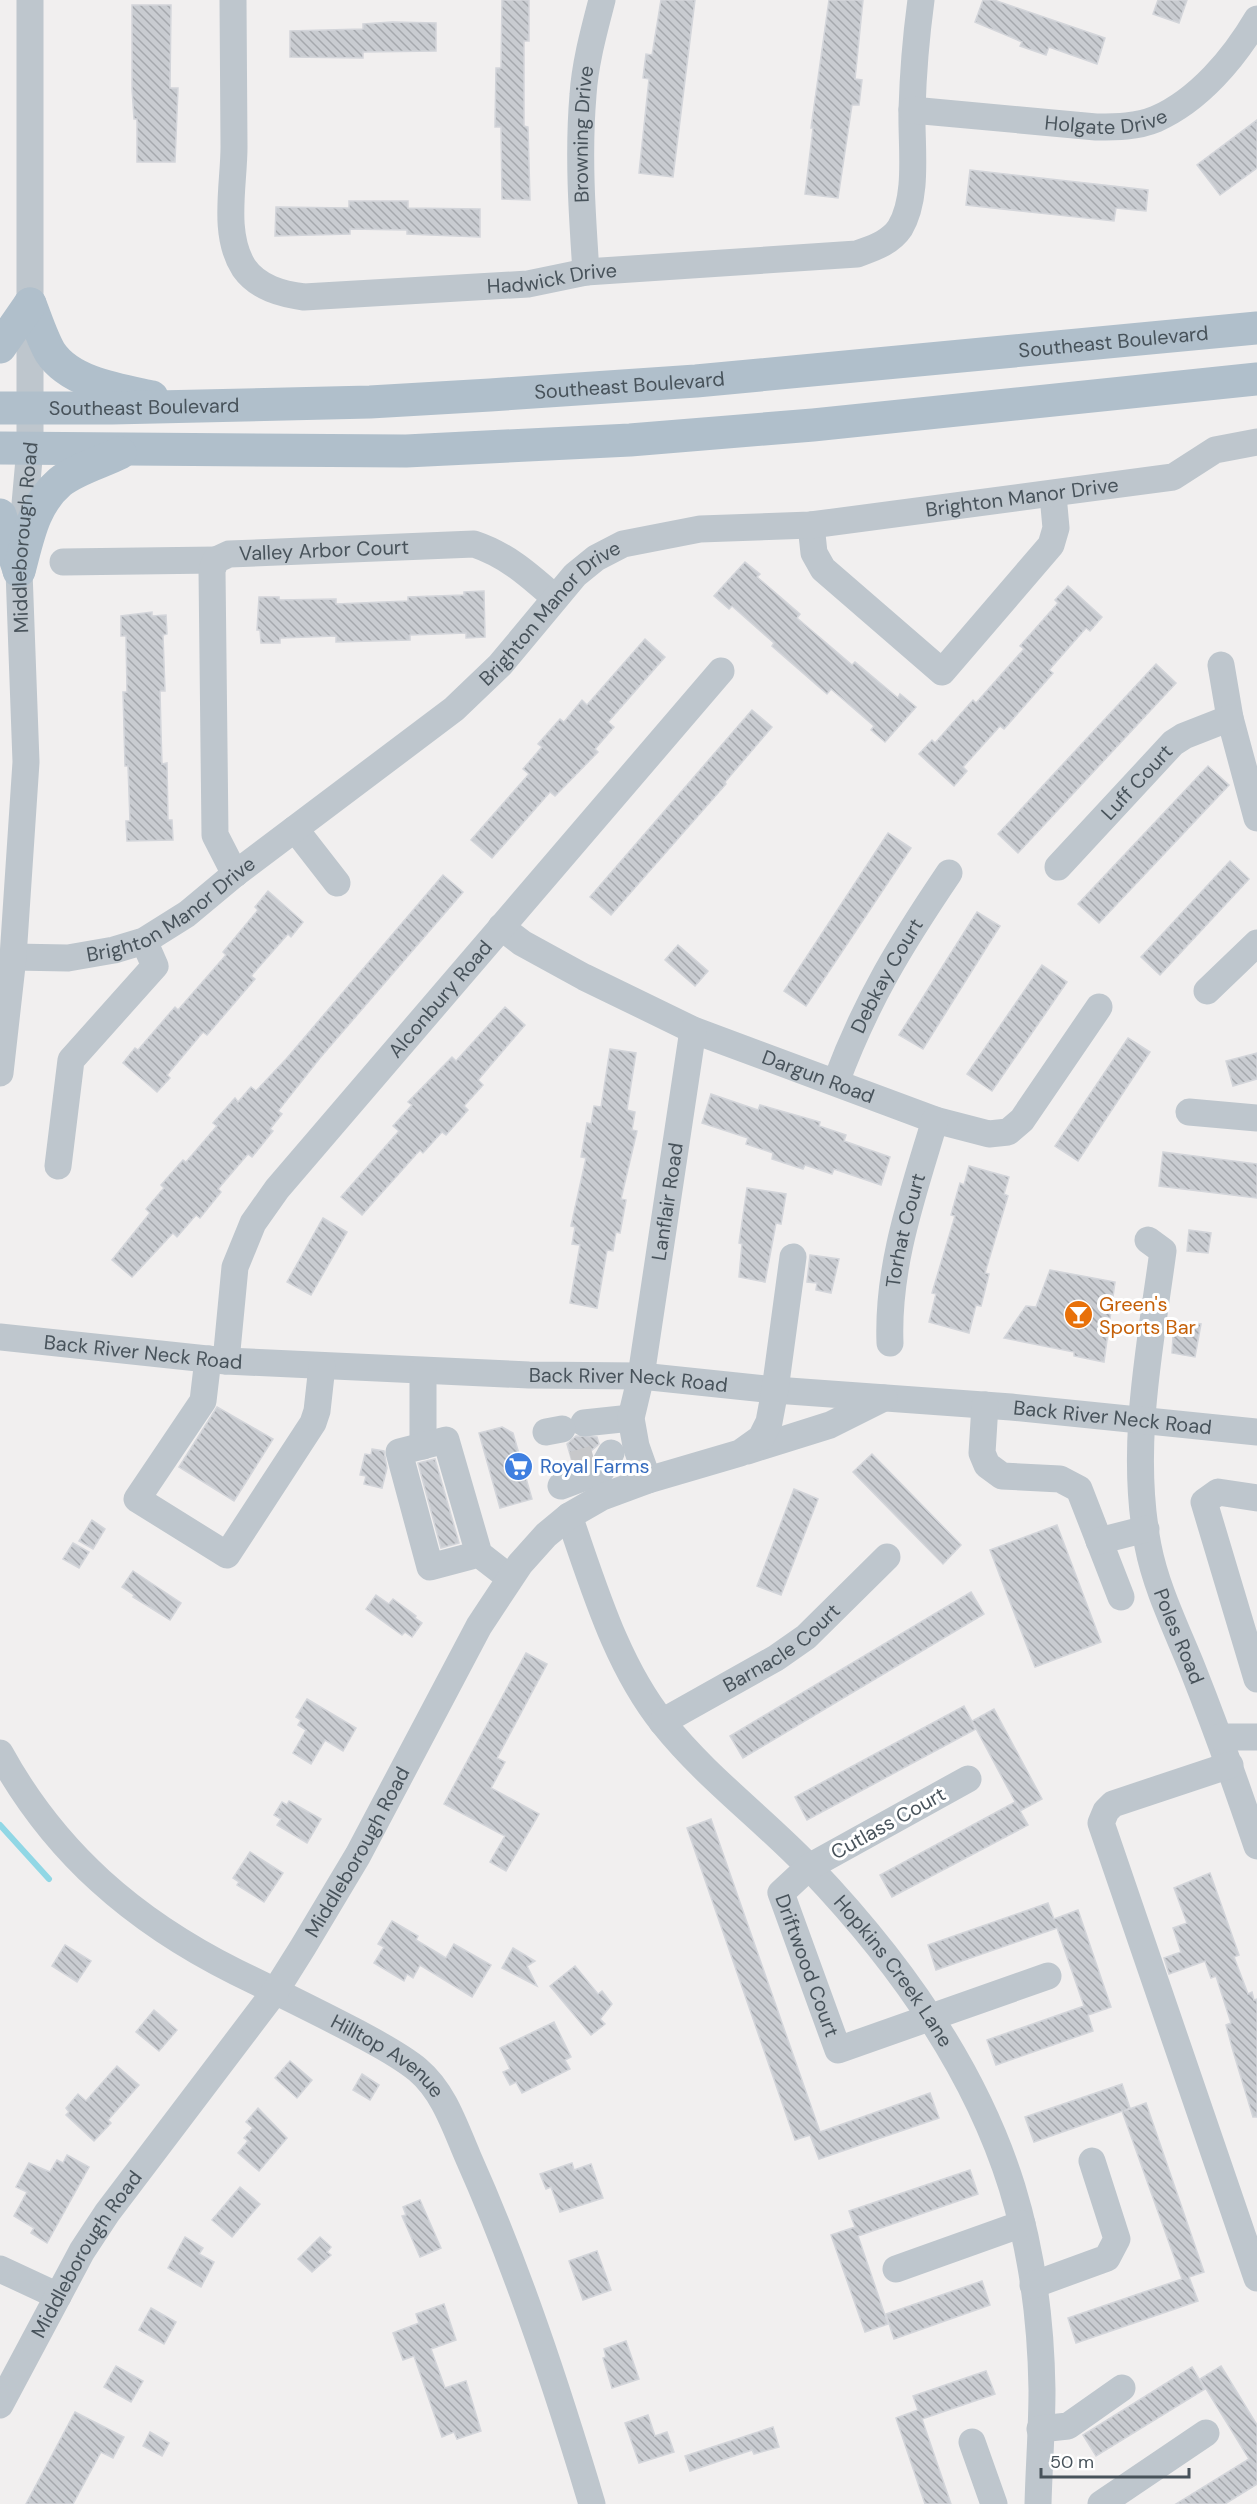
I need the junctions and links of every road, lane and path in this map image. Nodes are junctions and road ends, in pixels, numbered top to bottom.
1 (30, 0) edge
2 (233, 0) edge
3 (602, 0) edge
4 (921, 0) edge
5 (1257, 19) edge
6 (912, 110) junction
7 (586, 272) junction
8 (30, 304) junction
9 (1257, 328) edge
10 (0, 346) edge
11 (1257, 379) edge
12 (201, 406) junction
13 (15, 409) edge
14 (1257, 442) edge
15 (15, 448) edge
16 (127, 450) junction
17 (1053, 495) junction
18 (0, 515) edge
19 (811, 525) junction
20 (216, 560) junction
21 (63, 562) dead end
22 (19, 571) junction
23 (554, 597) junction
24 (1221, 664) dead end
25 (721, 671) dead end
26 (1230, 718) junction
27 (1257, 818) edge
28 (295, 829) junction
29 (1058, 867) dead end
30 (949, 873) dead end
31 (235, 874) junction
32 (338, 883) dead end
33 (501, 927) junction
34 (144, 941) junction
35 (1257, 943) edge
36 (13, 957) junction
37 (1207, 991) dead end
38 (1099, 1007) dead end
39 (693, 1030) junction
40 (0, 1073) edge
41 (836, 1082) junction
42 (1190, 1113) dead end
43 (1257, 1118) edge
44 (935, 1120) junction
45 (58, 1166) dead end
46 (1148, 1240) dead end
47 (793, 1257) dead end
48 (0, 1337) edge
49 (890, 1343) dead end
50 (217, 1360) junction
51 (322, 1366) junction
52 (423, 1371) junction
53 (641, 1376) junction
54 (775, 1390) junction
55 (886, 1397) junction
56 (985, 1405) junction
57 (631, 1418) junction
58 (1140, 1419) junction
59 (564, 1428) dead end
60 (1257, 1432) edge
61 (423, 1446) junction
62 (740, 1453) junction
63 (648, 1480) junction
64 (1257, 1498) edge
65 (569, 1516) junction
66 (1146, 1529) junction
67 (1099, 1541) junction
68 (479, 1554) junction
69 (887, 1557) dead end
70 (510, 1578) junction
71 (1121, 1597) dead end
72 (1257, 1679) edge
73 (662, 1722) junction
74 (1220, 1737) junction
75 (1257, 1737) edge
76 (0, 1753) edge
77 (1240, 1773) edge
78 (968, 1779) dead end
79 (1257, 1846) edge
80 (809, 1867) junction
81 (1048, 1976) dead end
82 (276, 1990) junction
83 (929, 2017) junction
84 (1092, 2161) dead end
85 (1022, 2224) junction
86 (896, 2269) dead end
87 (0, 2270) edge
88 (1257, 2278) edge
89 (1033, 2285) junction
90 (58, 2296) junction
91 (1122, 2388) dead end
92 (0, 2405) edge
93 (1040, 2429) junction
94 (1206, 2433) dead end
95 (972, 2442) dead end
96 (592, 2504) edge
97 (994, 2504) edge
98 (1038, 2504) edge
99 (1101, 2504) edge

1 - 8 street, Middleborough Road
2 - 7 street, Hadwick Drive
3 - 7 street, Browning Drive
4 - 6 street, Hadwick Drive
5 - 6 street, Holgate Drive
6 - 7 street, Hadwick Drive
8 - 10 main road
8 - 12 main road
8 - 13 street, Middleborough Road
9 - 12 main road, Southeast Boulevard
11 - 16 main road, Southeast Boulevard
12 - 13 main road, Southeast Boulevard
13 - 15 street, Middleborough Road
14 - 17 street, Brighton Manor Drive
15 - 16 main road, Southeast Boulevard
15 - 22 street, Middleborough Road
16 - 22 main road
17 - 19 street, Brighton Manor Drive
17 - 19 street
18 - 22 main road
19 - 23 street, Brighton Manor Drive
20 - 21 street
20 - 23 street, Valley Arbor Court
20 - 31 street, Valley Arbor Court
22 - 36 street, Middleborough Road
23 - 28 street, Brighton Manor Drive
24 - 26 street
25 - 33 street, Alconbury Road
26 - 27 street
26 - 29 street, Luff Court
28 - 31 street, Brighton Manor Drive
28 - 32 street
30 - 41 street, Debkay Court
31 - 34 street, Brighton Manor Drive
33 - 39 street, Dargun Road
33 - 50 street, Alconbury Road
34 - 36 street, Brighton Manor Drive
34 - 45 street
35 - 37 street
36 - 40 street, Middleborough Road
38 - 44 street, Dargun Road
39 - 41 street, Dargun Road
39 - 53 street, Lanflair Road
41 - 44 street, Dargun Road
42 - 43 street
44 - 49 street, Torhat Court
46 - 58 street, Poles Road
47 - 54 street, Middleborough Road
48 - 50 street, Back River Neck Road
50 - 51 street, Back River Neck Road
50 - 51 street, Alconbury Road
51 - 52 street, Back River Neck Road
52 - 53 street, Back River Neck Road
52 - 61 street
53 - 54 street, Back River Neck Road
53 - 57 street, Lanflair Road
54 - 55 street, Back River Neck Road
54 - 62 street, Middleborough Road
55 - 56 street, Back River Neck Road
55 - 62 street
56 - 58 street, Back River Neck Road
56 - 67 street
57 - 59 street
57 - 63 street
58 - 60 street, Back River Neck Road
58 - 66 street, Poles Road
61 - 68 street
61 - 68 street
62 - 63 street, Middleborough Road
63 - 65 street, Middleborough Road
64 - 72 street
65 - 70 street, Middleborough Road
65 - 73 street, Hopkins Creek Lane
66 - 67 street
66 - 74 street, Poles Road
67 - 71 street
68 - 70 street
69 - 73 street, Barnacle Court
70 - 82 street, Middleborough Road
73 - 80 street, Hopkins Creek Lane
74 - 75 street
74 - 77 street, Poles Road
76 - 82 street, Hilltop Avenue
77 - 79 street, Poles Road
77 - 88 street
78 - 80 street, Cutlass Court
80 - 83 street, Hopkins Creek Lane
80 - 83 street, Driftwood Court
81 - 83 street
82 - 90 street, Middleborough Road
82 - 96 street, Hilltop Avenue
83 - 85 street, Hopkins Creek Lane
84 - 89 street
85 - 86 street
85 - 89 street, Hopkins Creek Lane
87 - 90 street
89 - 93 street, Hopkins Creek Lane
90 - 92 street, Middleborough Road
91 - 93 street
93 - 98 street, Hopkins Creek Lane
94 - 99 street
95 - 97 street

